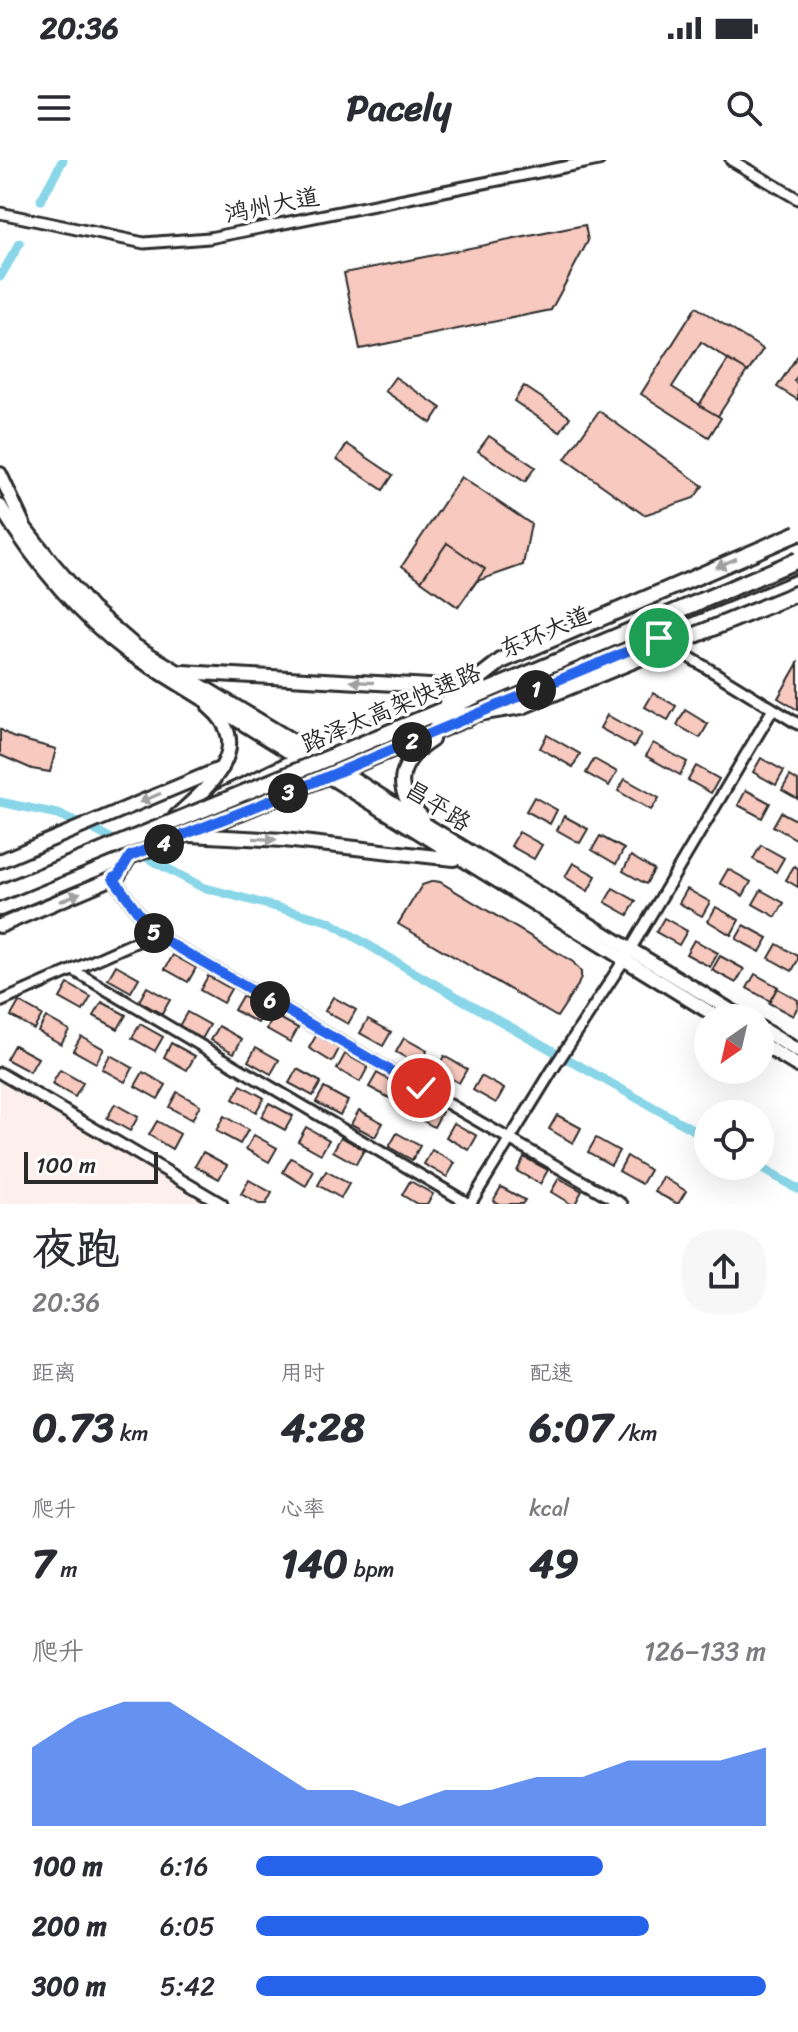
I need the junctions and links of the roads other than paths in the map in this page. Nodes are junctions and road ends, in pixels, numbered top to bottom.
1 (599, 160) edge
2 (731, 160) edge
3 (798, 199) edge
4 (0, 213) edge
5 (0, 474) edge
6 (0, 506) edge
7 (798, 533) edge
8 (798, 548) edge
9 (798, 560) edge
10 (798, 569) edge
11 (798, 581) edge
12 (798, 593) edge
13 (659, 638) junction
14 (180, 678) junction
15 (468, 688) junction
16 (773, 709) junction
17 (482, 713) junction
18 (433, 718) junction
19 (798, 724) edge
20 (313, 753) junction
21 (300, 758) junction
22 (222, 768) junction
23 (341, 771) junction
24 (328, 777) junction
25 (176, 816) junction
26 (433, 829) junction
27 (187, 835) junction
28 (130, 856) junction
29 (460, 859) junction
30 (0, 861) edge
31 (113, 878) junction
32 (0, 890) edge
33 (0, 902) edge
34 (0, 909) edge
35 (0, 926) edge
36 (154, 934) junction
37 (627, 955) junction
38 (73, 970) junction
39 (0, 1002) edge
40 (699, 1004) edge
41 (717, 1004) edge
42 (774, 1036) edge
43 (774, 1051) edge
44 (798, 1051) edge
45 (798, 1066) edge
46 (0, 1073) edge
47 (510, 1139) junction
48 (222, 1204) edge
49 (470, 1204) edge
50 (622, 1204) edge

1 - 4 street, 鸿州大道
2 - 3 street
5 - 14 main road, 昌平路
6 - 14 main road, 昌平路
7 -> 18 highway, bridge
8 - 15 main road, 东环大道
9 - 18 highway, 路泽太高架快速路, bridge
10 - 18 highway, 路泽太高架快速路, bridge
11 - 13 main road, 东环大道
12 - 18 highway, bridge
13 - 16 street
13 - 17 main road, 东环大道
15 -> 14 main road
14 - 20 main road, 昌平路
14 - 21 main road, 昌平路
14 - 22 main road
15 - 20 main road, 东环大道
16 - 19 street
16 - 37 street
17 - 23 main road, 东环大道
17 - 26 main road
18 - 32 highway, 路泽太高架快速路, bridge
18 - 33 highway, 路泽太高架快速路
20 - 21 main road, 东环大道
20 - 23 main road, 昌平路
21 - 24 main road, 昌平路
21 - 25 main road, 东环大道
22 - 25 main road
22 -> 30 main road
23 - 24 main road, 东环大道
23 - 26 main road, 昌平路
24 - 27 main road, 东环大道
24 - 29 main road, 昌平路
25 - 32 main road, 东环大道, bridge
26 - 37 main road, 昌平路
27 - 28 main road, 东环大道
27 -> 29 main road
28 - 31 main road
28 - 34 main road, 东环大道
29 - 37 main road, 昌平路
35 -> 31 main road
31 - 36 street
36 - 38 street
36 - 47 street
37 - 40 main road, 昌平路
37 - 41 main road, 昌平路
37 - 47 street
38 - 39 street
38 - 49 street
42 - 44 main road
43 - 45 main road
46 - 48 street
47 - 49 street
47 - 50 street

